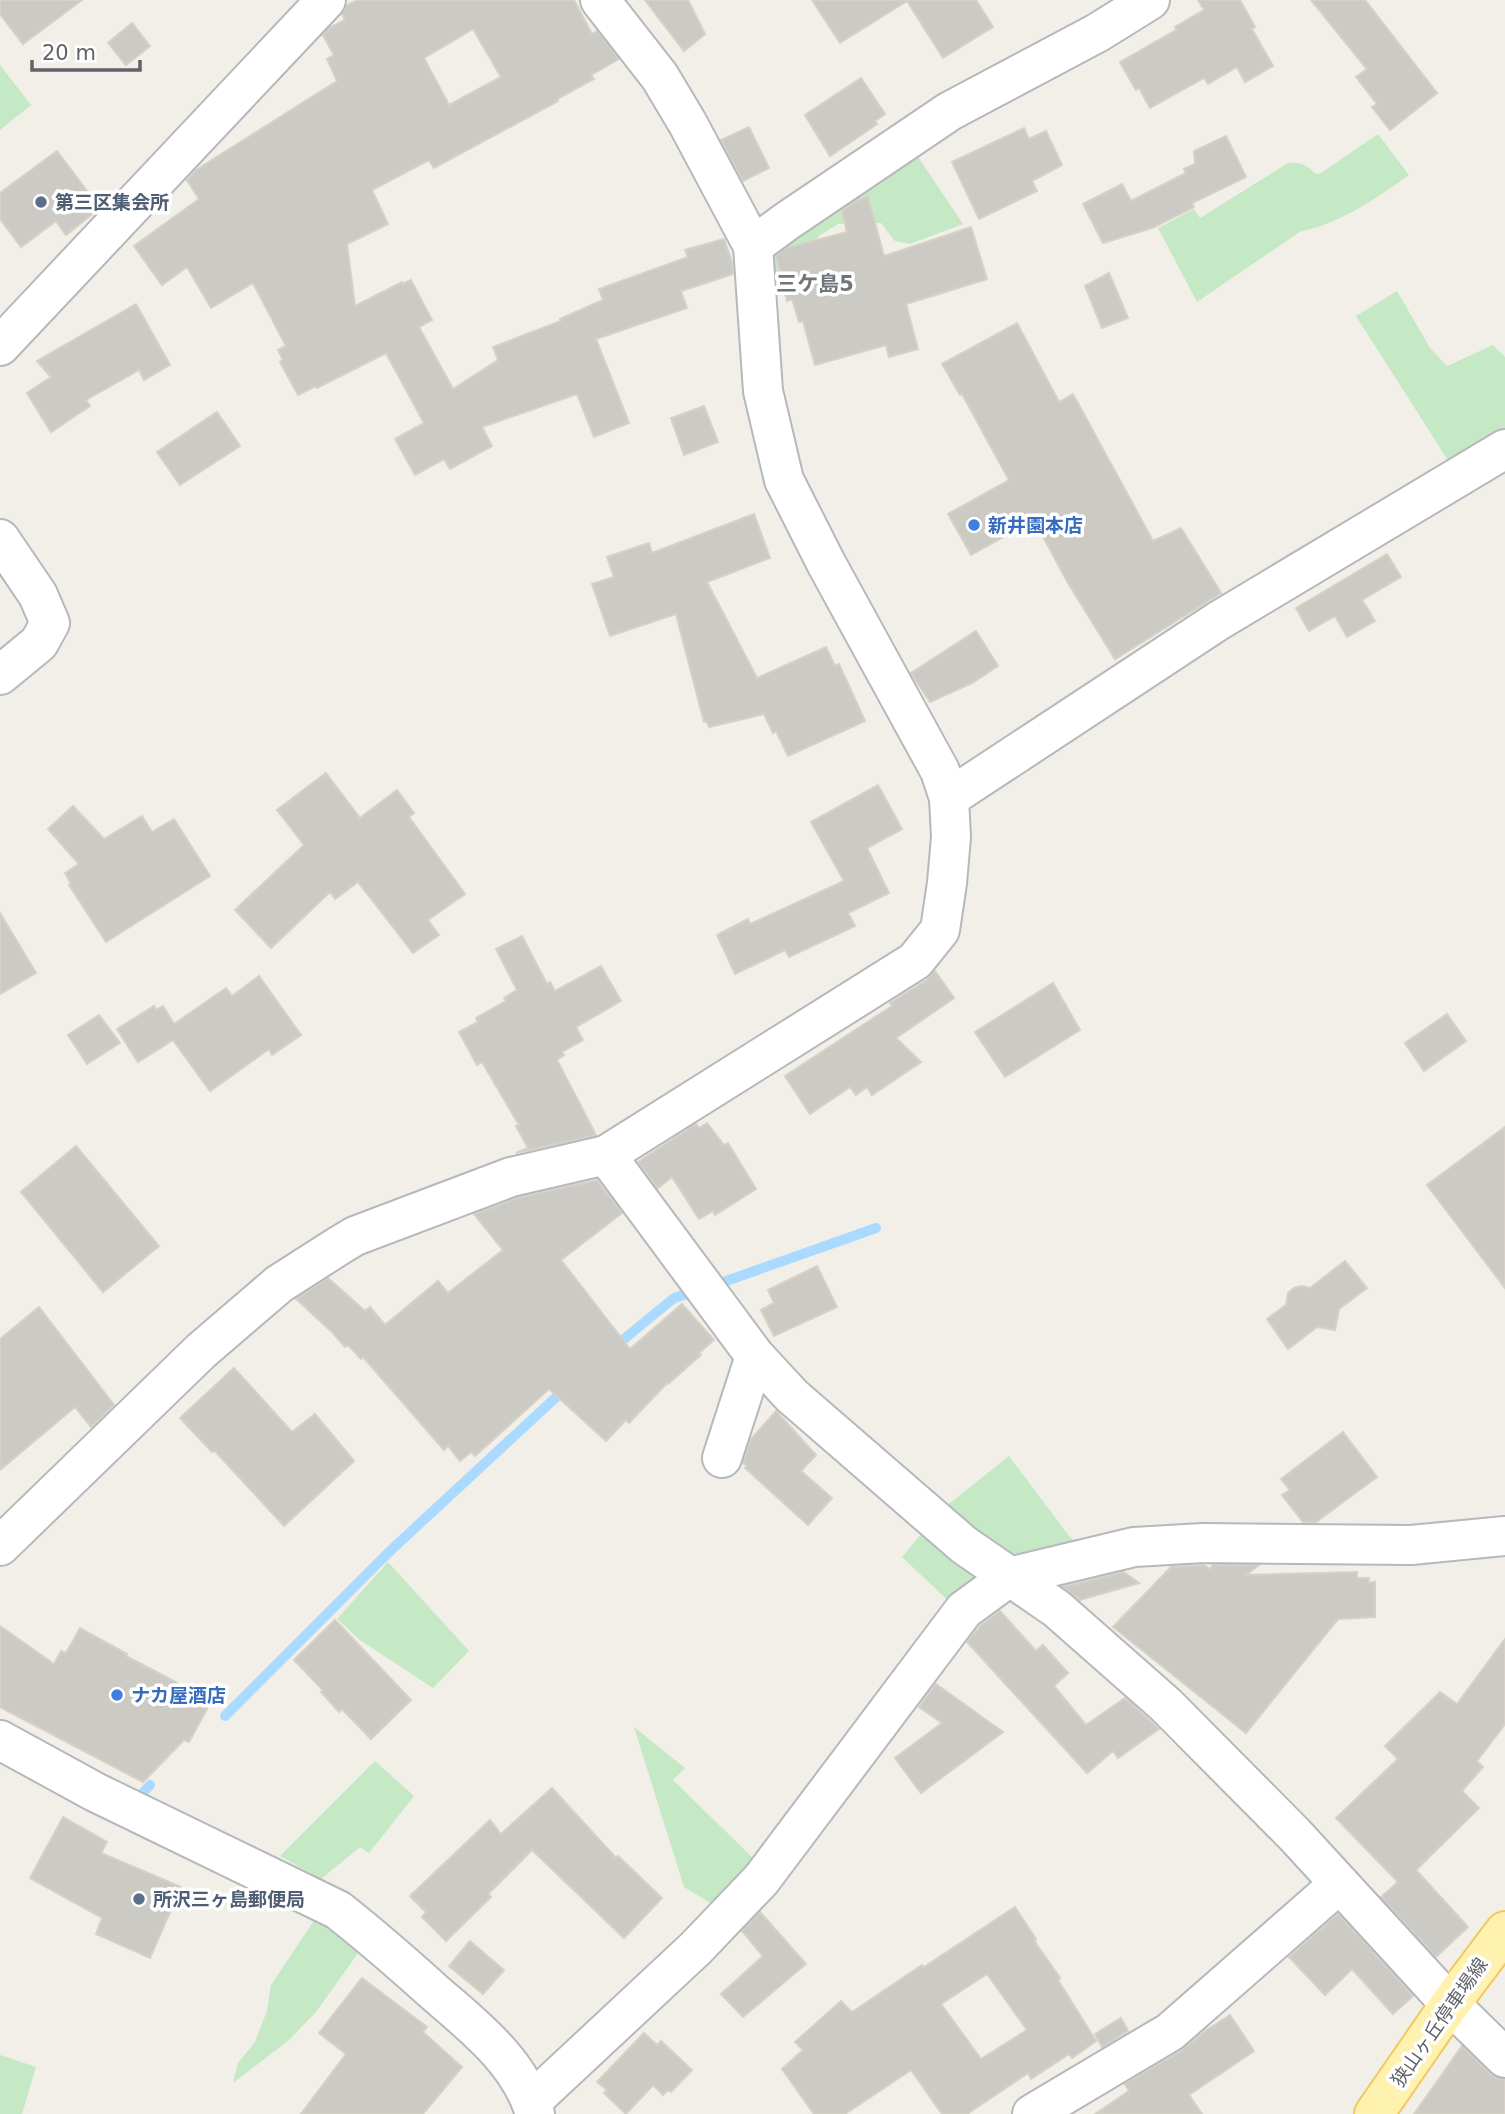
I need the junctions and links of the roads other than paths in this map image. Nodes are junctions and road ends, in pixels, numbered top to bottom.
1 (326, 0) edge
2 (600, 0) edge
3 (1150, 0) edge
4 (753, 246) junction
5 (0, 346) edge
6 (1505, 449) edge
7 (0, 539) edge
8 (0, 675) edge
9 (949, 798) junction
10 (606, 1155) junction
11 (755, 1356) junction
12 (722, 1458) dead end
13 (1505, 1536) edge
14 (0, 1546) edge
15 (1009, 1577) junction
16 (0, 1740) edge
17 (1339, 1884) junction
18 (1505, 1931) edge
19 (1450, 2004) junction
20 (1505, 2058) edge
21 (533, 2108) edge
22 (1032, 2114) edge
23 (1374, 2114) edge

1 - 5 street
2 - 4 street
3 - 4 street
4 - 9 street
6 - 9 street
7 - 8 street
9 - 10 street
10 - 11 street
10 - 14 street
11 - 12 street
11 - 15 street
13 - 15 street
15 - 17 street
15 - 21 street
16 - 21 street
17 - 19 street
17 - 22 street
18 - 19 main road, 狭山ヶ丘停車場線
19 - 20 street
19 - 23 main road, 狭山ヶ丘停車場線

